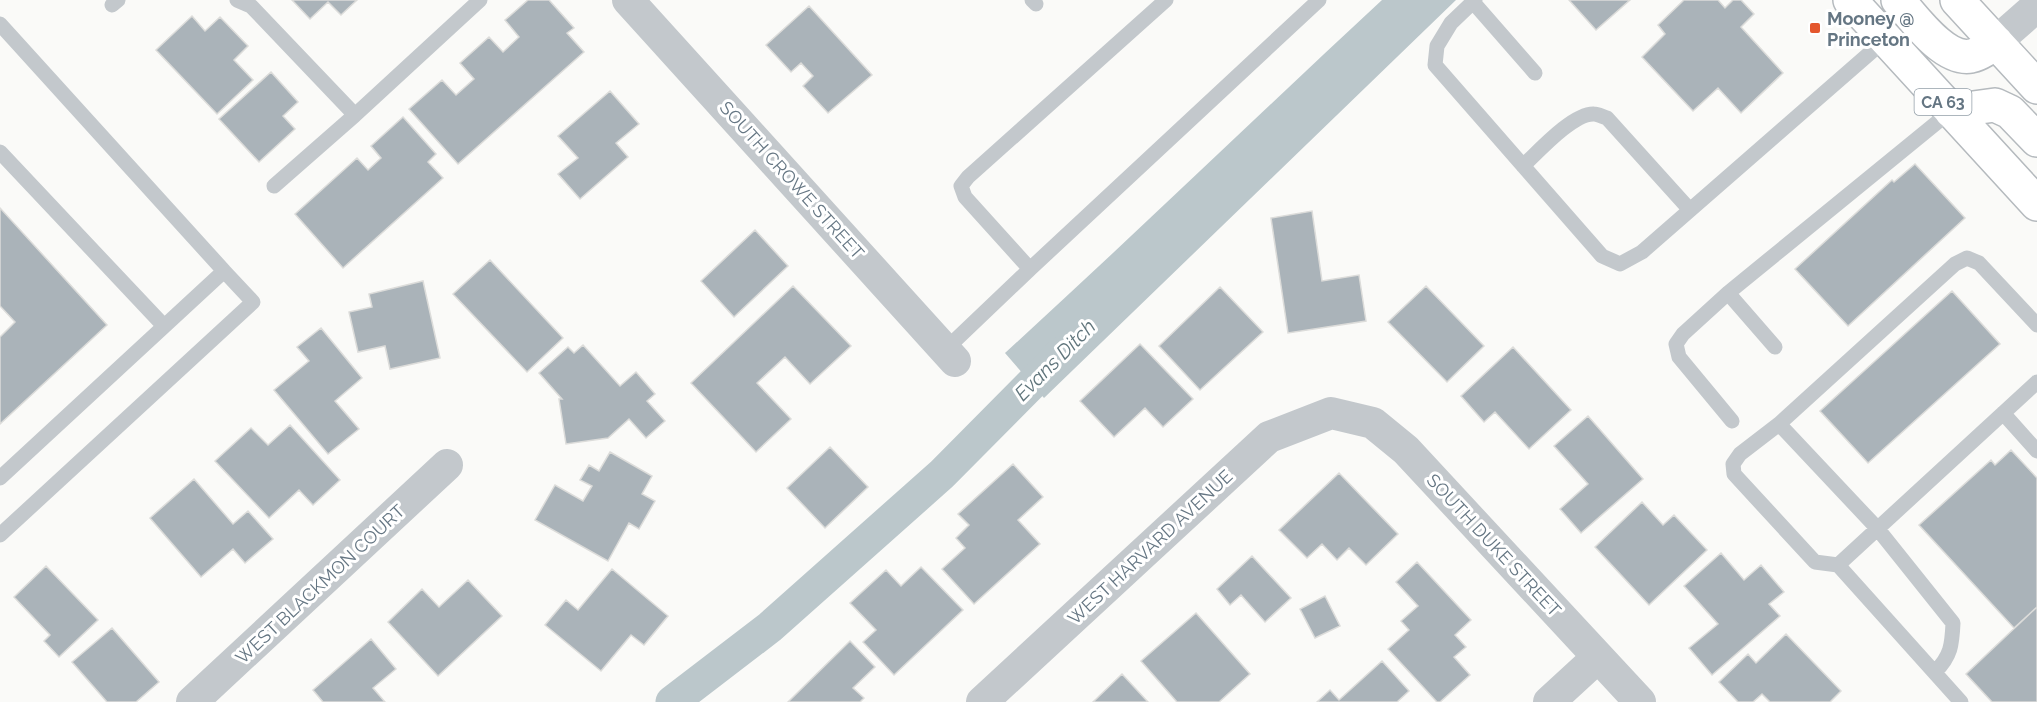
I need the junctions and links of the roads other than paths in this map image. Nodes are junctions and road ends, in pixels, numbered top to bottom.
1 (237, 0) edge
2 (480, 0) edge
3 (628, 0) edge
4 (1166, 0) edge
5 (1319, 0) edge
6 (1850, 0) edge
7 (1898, 0) edge
8 (1957, 0) edge
9 (1474, 1) edge
10 (2037, 6) edge
11 (0, 24) edge
12 (1886, 39) junction
13 (1996, 42) junction
14 (1535, 73) dead end
15 (2037, 87) edge
16 (1951, 111) junction
17 (355, 115) junction
18 (2037, 140) edge
19 (0, 152) edge
20 (1523, 166) junction
21 (274, 186) dead end
22 (2037, 204) edge
23 (1690, 210) junction
24 (1030, 269) junction
25 (224, 271) junction
26 (1728, 293) junction
27 (2037, 325) edge
28 (164, 326) junction
29 (1775, 347) dead end
30 (950, 356) joint
31 (2037, 382) edge
32 (1331, 412) joint
33 (2003, 413) junction
34 (1732, 421) dead end
35 (1779, 424) junction
36 (2037, 451) edge
37 (447, 465) dead end
38 (0, 478) edge
39 (1877, 528) junction
40 (0, 535) edge
41 (1838, 565) junction
42 (1598, 657) junction
43 (1935, 672) junction
44 (192, 702) edge
45 (982, 702) edge
46 (1549, 702) edge
47 (1640, 702) edge
48 (1960, 702) edge

1 - 17 lane
2 - 17 lane
3 - 30 street, SOUTH CROWE STREET
4 - 24 lane
5 - 24 lane
6 - 12 main road, CA 63
7 - 13 main road
8 - 13 main road
9 - 14 lane
9 - 20 lane
10 - 13 street
11 - 25 lane
12 - 16 main road, CA 63
12 - 23 lane
13 - 15 main road
16 - 18 main road
16 - 22 main road, CA 63
16 - 26 lane
17 - 21 lane
19 - 28 lane
20 - 23 lane
20 - 23 lane
24 - 30 lane
25 - 28 lane
25 - 40 lane
26 - 29 lane
26 - 34 lane
27 - 35 lane
28 - 38 lane
31 - 33 lane
32 - 42 street, SOUTH DUKE STREET
32 - 45 street, WEST HARVARD AVENUE
33 - 36 lane
33 - 39 lane
35 - 39 lane
35 - 41 lane
37 - 44 street, WEST BLACKMON COURT
39 - 41 lane
39 - 43 lane
41 - 43 lane
42 - 46 street
42 - 47 street, SOUTH DUKE STREET
43 - 48 lane

